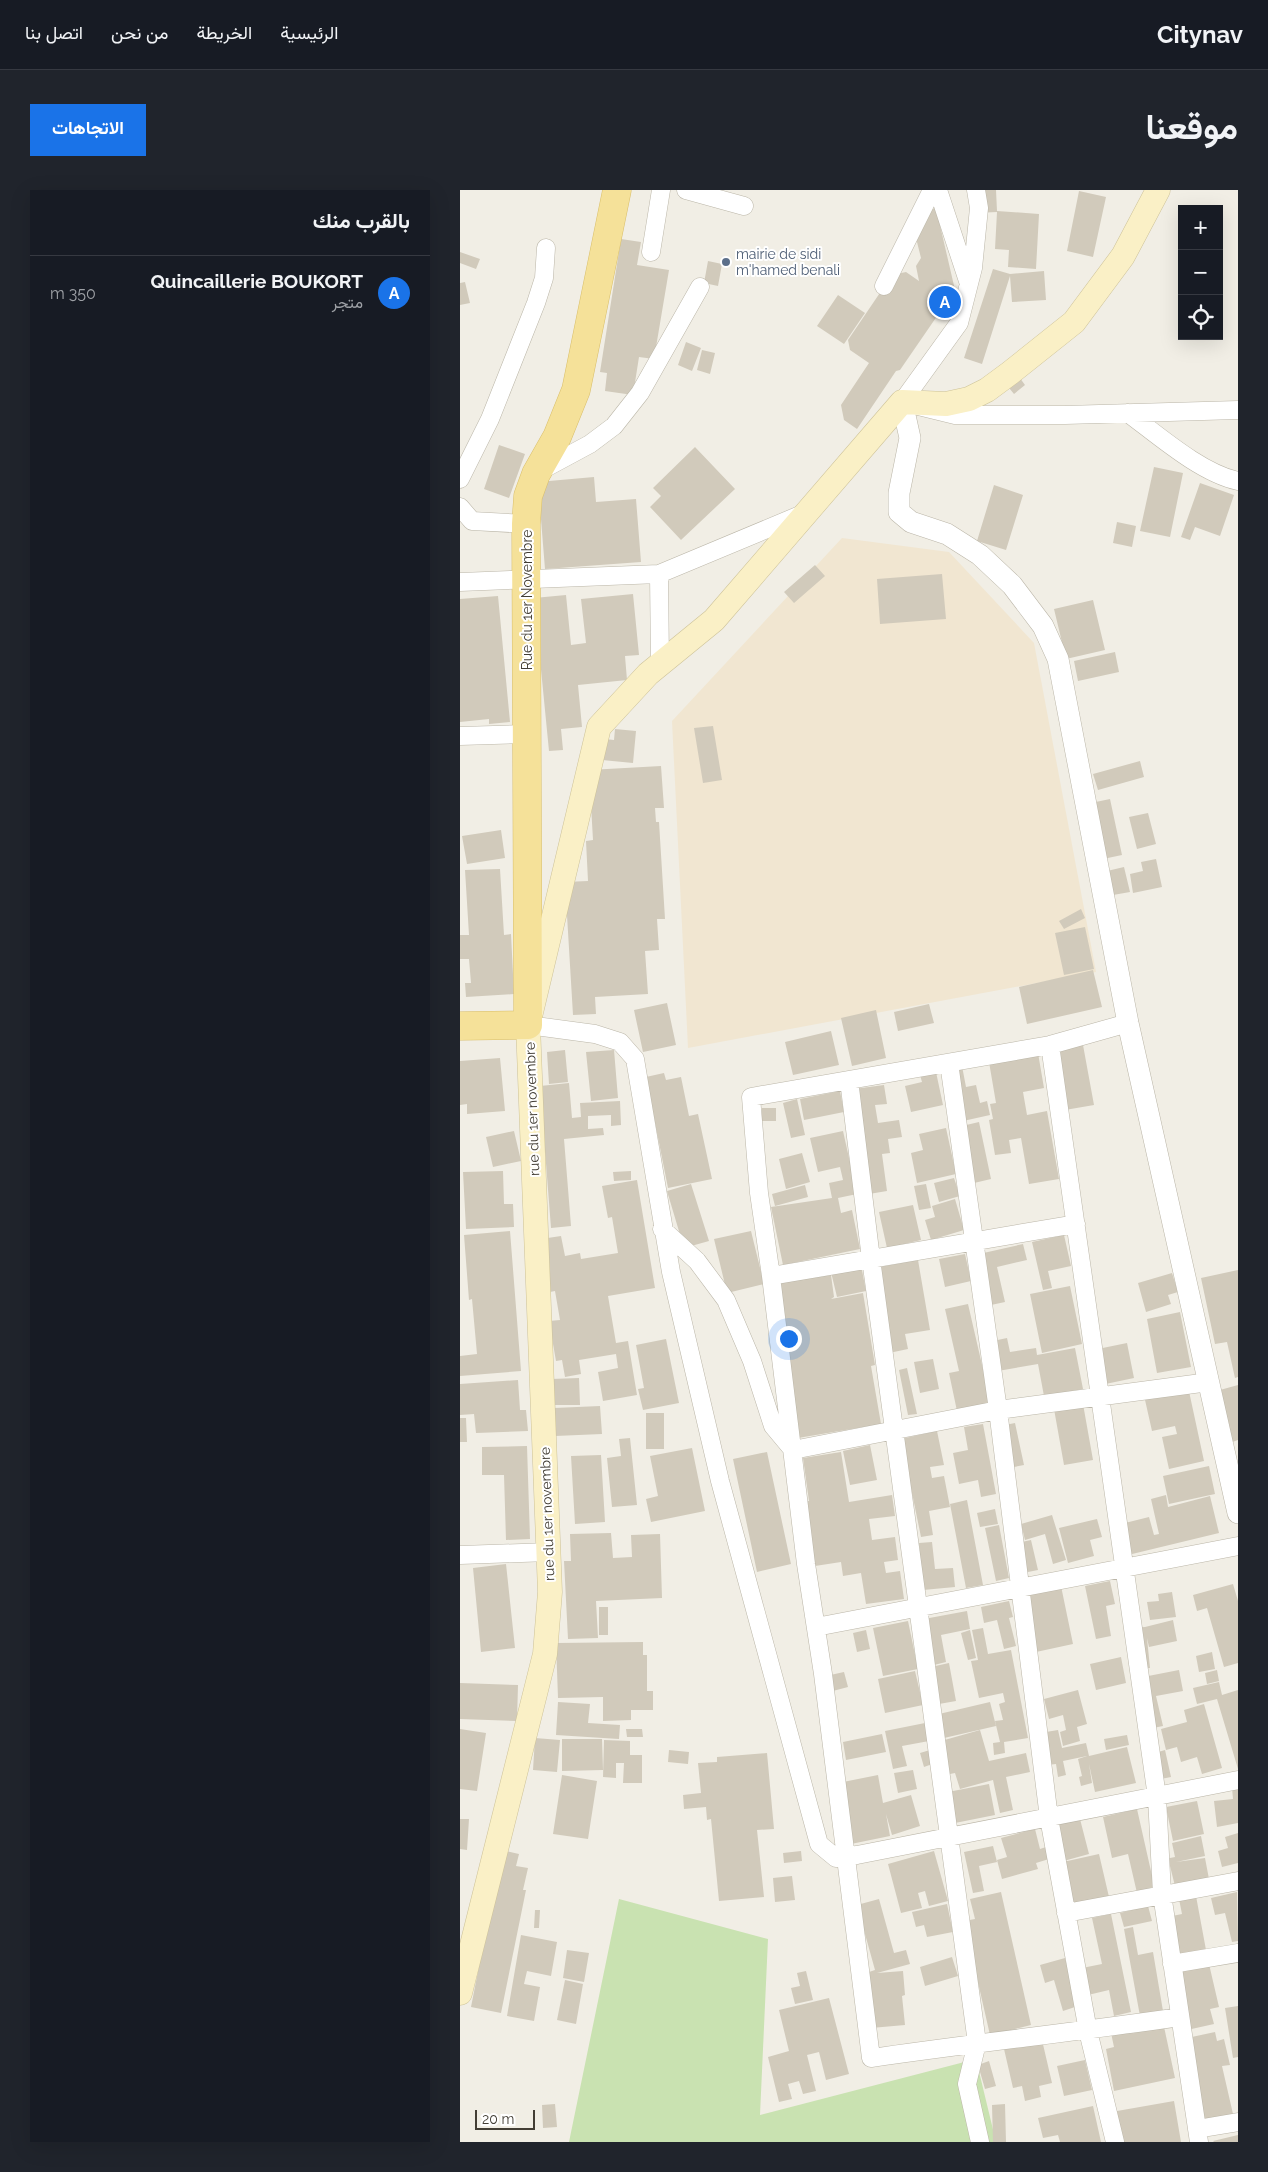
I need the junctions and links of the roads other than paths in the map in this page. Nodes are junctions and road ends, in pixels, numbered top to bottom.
1 (617, 190) edge
2 (661, 190) edge
3 (686, 190) edge
4 (932, 190) edge
5 (938, 190) edge
6 (976, 190) edge
7 (1158, 190) edge
8 (744, 206) dead end
9 (546, 248) dead end
10 (651, 252) dead end
11 (969, 284) junction
12 (884, 286) dead end
13 (700, 287) dead end
14 (902, 402) junction
15 (1238, 410) edge
16 (1128, 413) junction
17 (536, 474) junction
18 (460, 479) edge
19 (1238, 480) edge
20 (463, 511) edge
21 (805, 513) junction
22 (526, 524) junction
23 (659, 574) junction
24 (527, 581) junction
25 (460, 582) edge
26 (660, 665) junction
27 (528, 734) junction
28 (460, 736) edge
29 (1128, 1022) junction
30 (528, 1024) junction
31 (460, 1026) edge
32 (1050, 1045) junction
33 (949, 1063) junction
34 (849, 1080) junction
35 (1076, 1224) junction
36 (662, 1229) junction
37 (975, 1241) junction
38 (871, 1259) junction
39 (771, 1276) junction
40 (1209, 1382) junction
41 (1102, 1396) junction
42 (998, 1410) junction
43 (896, 1429) junction
44 (793, 1450) junction
45 (1233, 1467) edge
46 (1238, 1513) edge
47 (1238, 1546) edge
48 (548, 1552) junction
49 (460, 1555) edge
50 (1124, 1569) junction
51 (1019, 1589) junction
52 (918, 1608) junction
53 (816, 1627) junction
54 (1238, 1780) edge
55 (1157, 1797) junction
56 (1049, 1818) junction
57 (950, 1837) junction
58 (846, 1857) junction
59 (1238, 1881) edge
60 (1162, 1894) junction
61 (1066, 1913) junction
62 (1238, 1953) edge
63 (1172, 1964) junction
64 (461, 1985) edge
65 (1180, 2017) junction
66 (1088, 2031) junction
67 (977, 2042) junction
68 (1238, 2122) edge
69 (1198, 2136) edge
70 (980, 2142) edge
71 (1115, 2142) edge

1 - 17 main road, Rue du 1er Novembre
2 - 10 street
3 - 8 street
4 - 12 street
5 - 11 street
6 - 11 street
7 - 14 main road
9 - 18 street
11 - 14 street
13 - 17 street
14 - 16 street
14 - 21 main road, rue du 1er novembre
14 - 29 street
15 - 16 street
16 - 19 street
17 - 22 main road, Rue du 1er Novembre
20 - 22 street
21 - 23 street
21 - 26 main road, rue du 1er novembre
22 - 24 main road, Rue du 1er Novembre
23 - 24 street
23 - 26 street
24 - 25 street
24 - 27 main road, Rue du 1er Novembre
26 - 30 main road, rue du 1er novembre
27 - 28 street
27 - 30 main road, Rue du 1er Novembre
29 - 32 street
29 - 40 street
30 - 31 main road
30 - 36 street
30 - 48 main road, rue du 1er novembre
32 - 33 street
32 - 35 street
33 - 34 street
33 - 37 street
34 - 38 street
34 - 39 street
35 - 37 street
35 - 41 street
36 - 44 street
36 - 58 street
37 - 38 street
37 - 42 street
38 - 39 street
38 - 43 street
39 - 44 street
40 - 41 street
40 - 45 street
41 - 42 street
41 - 50 street
42 - 43 street
42 - 51 street
43 - 44 street
43 - 52 street
44 - 53 street
45 - 46 street
47 - 50 street
48 - 49 street
48 - 64 main road, rue du 1er novembre
50 - 51 street
50 - 55 street
51 - 52 street
51 - 56 street
52 - 53 street
52 - 57 street
53 - 58 street
54 - 55 street
55 - 56 street
55 - 60 street
56 - 57 street
56 - 61 street
57 - 58 street
57 - 67 street
58 - 67 street
59 - 60 street
60 - 61 street
60 - 63 street
61 - 66 street
62 - 63 street
63 - 65 street
65 - 66 street
65 - 69 street
66 - 67 street
66 - 71 street
67 - 70 street
68 - 69 street

